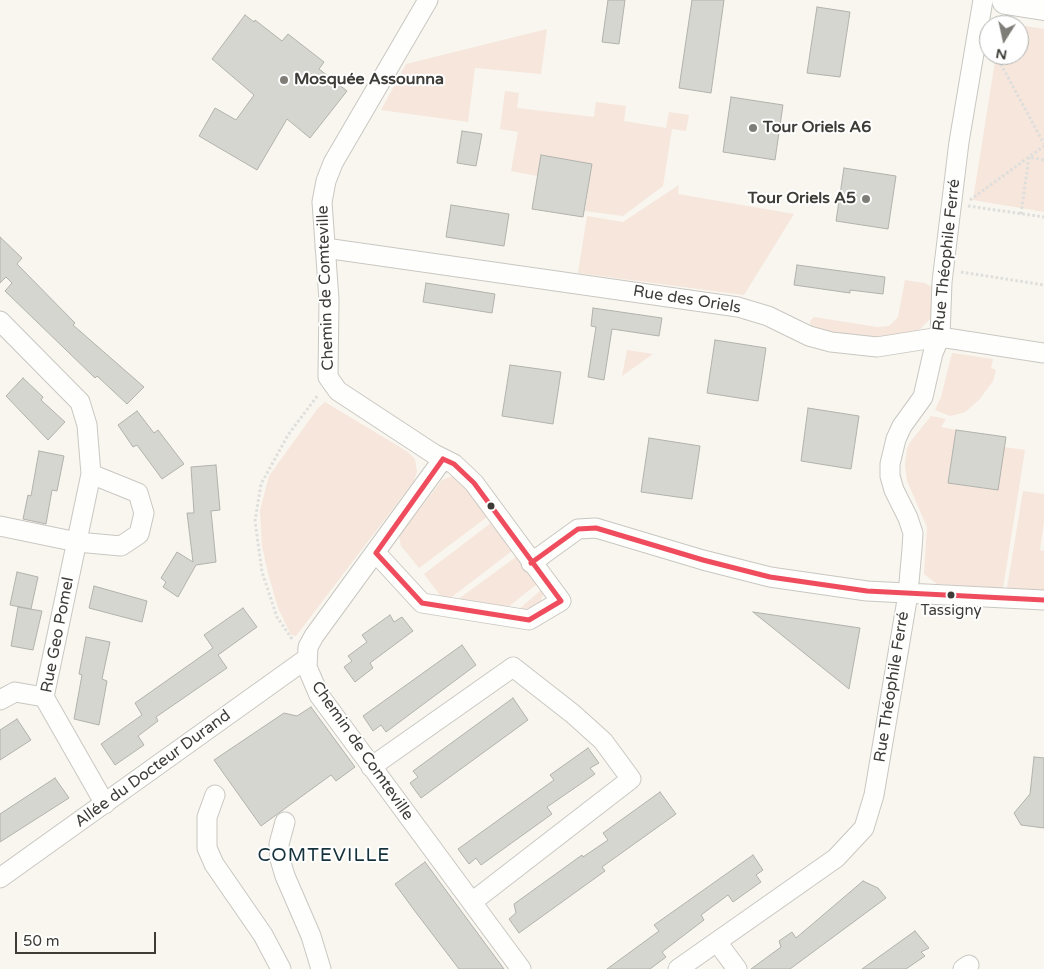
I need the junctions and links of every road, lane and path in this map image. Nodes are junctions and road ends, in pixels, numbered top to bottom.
1 (428, 0) edge
2 (983, 0) edge
3 (1006, 0) edge
4 (1044, 6) edge
5 (1001, 65) edge
6 (1044, 145) edge
7 (1029, 158) junction
8 (1044, 160) edge
9 (1021, 214) junction
10 (1044, 217) edge
11 (325, 248) junction
12 (944, 269) junction
13 (1044, 285) edge
14 (0, 321) edge
15 (940, 337) junction
16 (1044, 353) edge
17 (329, 381) junction
18 (443, 459) junction
19 (91, 474) junction
20 (0, 526) edge
21 (77, 542) junction
22 (376, 553) junction
23 (531, 563) junction
24 (908, 594) junction
25 (1044, 600) edge
26 (306, 659) junction
27 (44, 697) junction
28 (0, 700) edge
29 (372, 767) junction
30 (215, 795) dead end
31 (105, 804) junction
32 (285, 822) dead end
33 (0, 878) edge
34 (472, 902) junction
35 (717, 942) junction
36 (281, 969) edge
37 (321, 969) edge
38 (521, 969) edge
39 (678, 969) edge
40 (737, 969) edge

1 - 11 street, Chemin de Comteville
2 - 12 street, Rue Théophile Ferré
3 - 4 street
5 - 6 path
6 - 7 path
7 - 8 path
7 - 9 path
7 - 9 path
9 - 10 path
11 - 15 street, Rue des Oriels
11 - 17 street, Chemin de Comteville
12 - 13 path
12 - 15 street, Rue Théophile Ferré
14 - 19 street, Rue Geo Pomel
15 - 16 street, Rue des Oriels
15 - 24 street, Rue Théophile Ferré
17 - 18 street, Chemin de Comteville
17 - 26 path
18 - 22 street
18 - 23 street, Chemin de Comteville
19 - 21 street, Rue Geo Pomel
19 - 21 street
20 - 21 street
21 - 27 street, Rue Geo Pomel
22 - 23 street, Chemin de Comteville
22 - 26 street
23 - 24 street
24 - 25 street
24 - 35 street, Rue Théophile Ferré
26 - 29 street, Chemin de Comteville
26 - 31 street, Allée du Docteur Durand
27 - 28 street
27 - 31 street, Rue Geo Pomel
29 - 34 street, Chemin de Comteville
29 - 34 street
30 - 36 street
31 - 33 street, Allée du Docteur Durand
32 - 37 street
34 - 38 street, Chemin de Comteville
35 - 39 street, Rue Théophile Ferré
35 - 40 street

